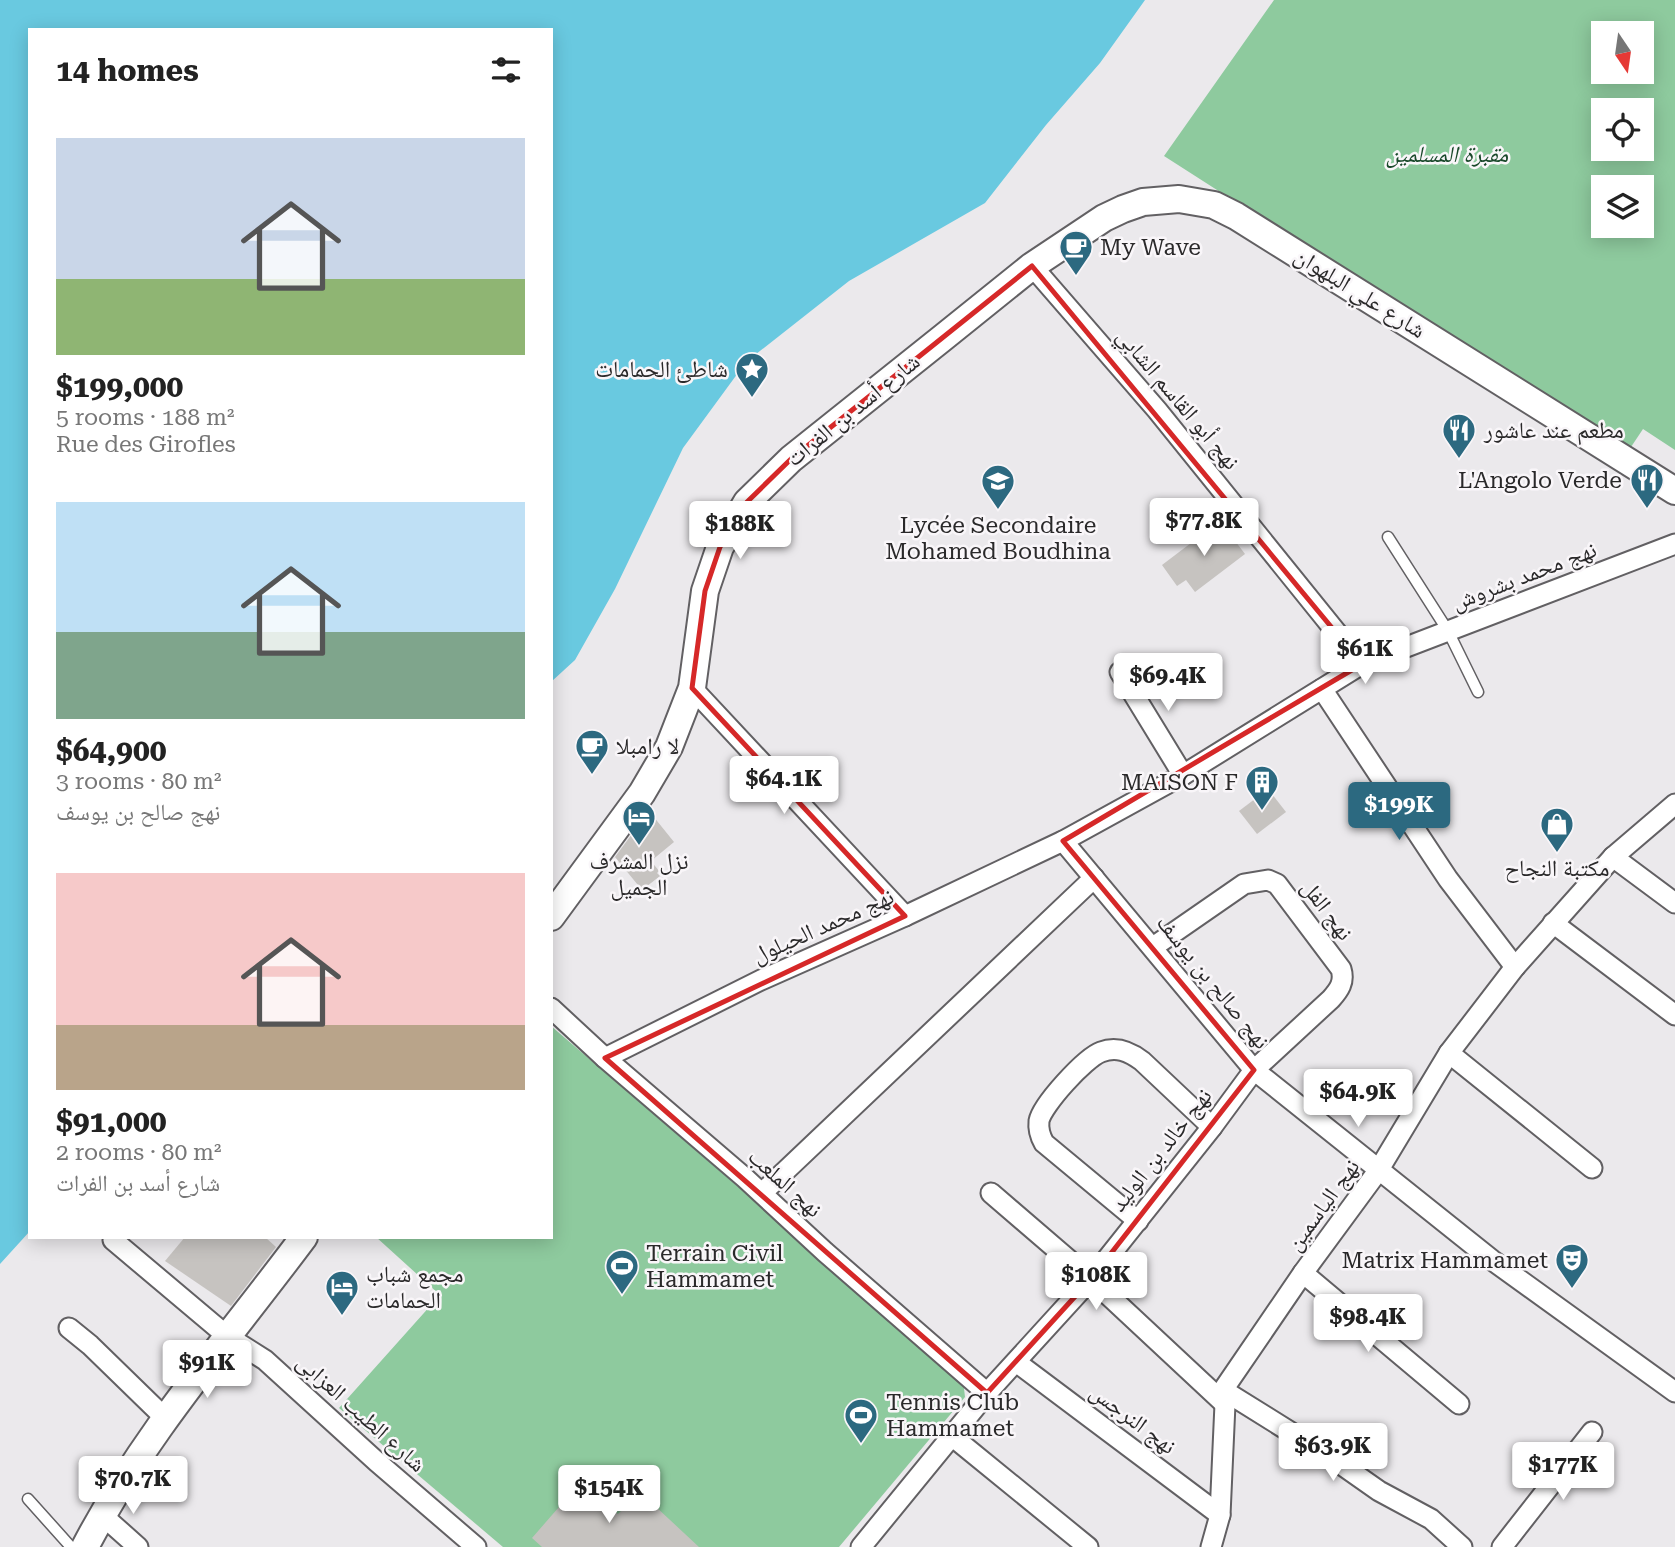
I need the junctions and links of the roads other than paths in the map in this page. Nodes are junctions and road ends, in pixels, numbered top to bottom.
1 (1032, 266) junction
2 (1675, 491) edge
3 (1388, 537) dead end
4 (1675, 544) edge
5 (1448, 631) junction
6 (1362, 664) junction
7 (1120, 672) dead end
8 (692, 688) junction
9 (1322, 689) junction
10 (1478, 692) dead end
11 (1182, 775) junction
12 (1675, 804) edge
13 (1063, 841) junction
14 (1613, 857) junction
15 (1094, 878) junction
16 (1675, 903) edge
17 (553, 914) edge
18 (905, 916) junction
19 (1553, 923) junction
20 (1153, 947) junction
21 (1515, 967) junction
22 (553, 1010) edge
23 (1675, 1015) edge
24 (1449, 1053) junction
25 (605, 1058) junction
26 (1254, 1070) junction
27 (1212, 1127) junction
28 (1592, 1168) dead end
29 (1378, 1171) junction
30 (991, 1192) dead end
31 (762, 1194) junction
32 (1138, 1221) junction
33 (302, 1239) edge
34 (113, 1240) dead end
35 (1303, 1273) junction
36 (1091, 1279) junction
37 (69, 1328) dead end
38 (227, 1336) junction
39 (1016, 1362) junction
40 (1675, 1392) edge
41 (987, 1393) junction
42 (1224, 1397) junction
43 (1459, 1404) dead end
44 (165, 1418) junction
45 (1592, 1432) dead end
46 (953, 1437) junction
47 (28, 1499) dead end
48 (102, 1515) junction
49 (1220, 1515) junction
50 (473, 1546) edge
51 (71, 1547) edge
52 (85, 1547) edge
53 (138, 1547) edge
54 (861, 1547) edge
55 (1088, 1547) edge
56 (1211, 1547) edge
57 (1462, 1547) edge
58 (1502, 1547) edge

1 - 2 street, شارع علي البلهوان
1 - 6 street, نهج أبو القاسم الشابي
1 - 8 street, شارع أسد بن الفرات
3 - 5 lane
4 - 5 street, نهج محمد بشروش
5 - 6 street, نهج محمد بشروش
5 - 10 lane
6 - 9 street, نهج محمد بشروش
7 - 11 street
8 - 17 street, شارع أسد بن الفرات
8 - 18 street
9 - 11 street, نهج محمد بشروش
9 - 21 street
11 - 13 street, نهج محمد بشروش
12 - 14 street, نهج الياسمين
13 - 15 street, نهج صالح بن يوسف
13 - 18 street, نهج محمد الحيلول
14 - 16 street
14 - 19 street, نهج الياسمين
15 - 20 street, نهج صالح بن يوسف
15 - 31 street
18 - 25 street, نهج محمد الحيلول
19 - 21 street, نهج الياسمين
19 - 23 street
20 - 26 street, نهج صالح بن يوسف
20 - 26 street, نهج الفل
21 - 24 street, نهج الياسمين
22 - 25 street, نهج الملعب
24 - 28 street
24 - 29 street, نهج الياسمين
25 - 31 street, نهج الملعب
26 - 27 street, نهج خالد بن الوليد
26 - 29 street, نهج صالح بن يوسف
27 - 32 street, نهج خالد بن الوليد
27 - 32 street
29 - 35 street, نهج الياسمين
29 - 40 street, نهج صالح بن يوسف
30 - 36 street
31 - 41 street, نهج الملعب
32 - 36 street, نهج خالد بن الوليد
33 - 38 street
34 - 38 street, شارع الطيب العزابى
35 - 42 street, نهج الياسمين
35 - 43 street
36 - 39 street, نهج خالد بن الوليد
36 - 42 street
37 - 44 street
38 - 44 street
38 - 50 street, شارع الطيب العزابى
39 - 41 street, نهج خالد بن الوليد
39 - 49 street, نهج النرجس
41 - 46 street, نهج خالد بن الوليد
42 - 49 street
42 - 57 street
44 - 48 street
45 - 58 street
46 - 54 street, نهج خالد بن الوليد
46 - 55 street
47 - 51 lane
48 - 52 street
48 - 53 street
49 - 56 street

